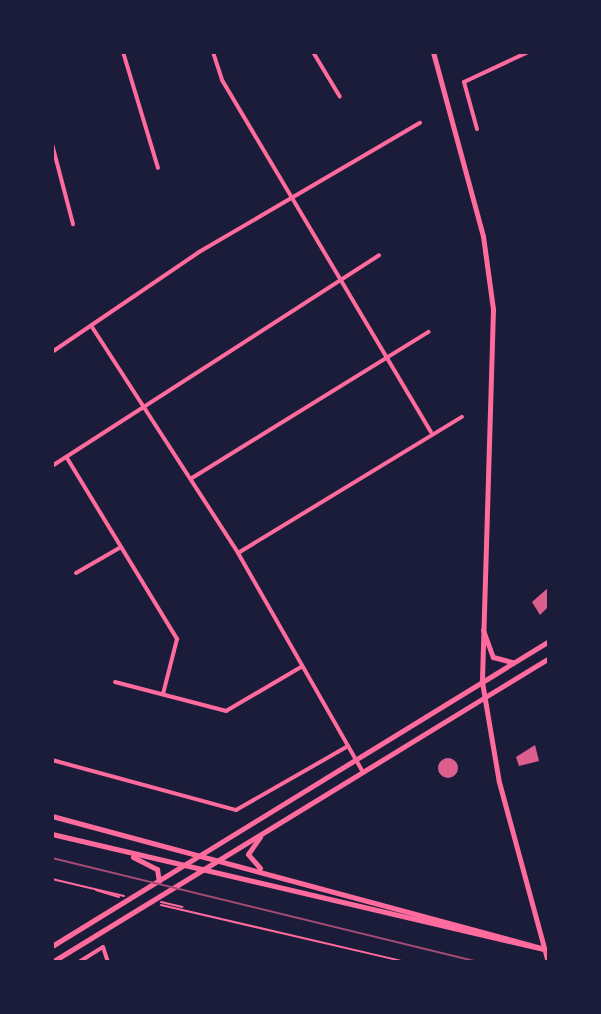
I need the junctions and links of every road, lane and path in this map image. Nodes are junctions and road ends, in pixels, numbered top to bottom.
1 (123, 52) edge
2 (213, 52) edge
3 (313, 52) edge
4 (433, 52) edge
5 (528, 52) edge
6 (340, 97) dead end
7 (420, 123) dead end
8 (477, 129) dead end
9 (52, 144) edge
10 (158, 168) dead end
11 (294, 202) junction
12 (73, 224) dead end
13 (379, 255) dead end
14 (338, 279) junction
15 (92, 327) junction
16 (428, 332) dead end
17 (52, 352) edge
18 (388, 357) junction
19 (144, 404) junction
20 (462, 417) dead end
21 (431, 432) junction
22 (67, 458) junction
23 (52, 466) edge
24 (191, 478) junction
25 (121, 547) junction
26 (238, 553) junction
27 (76, 573) dead end
28 (481, 620) junction
29 (549, 641) edge
30 (549, 658) edge
31 (520, 659) junction
32 (301, 667) junction
33 (115, 682) dead end
34 (482, 682) junction
35 (163, 694) junction
36 (485, 697) junction
37 (348, 746) junction
38 (52, 760) edge
39 (356, 760) junction
40 (363, 772) junction
41 (52, 816) edge
42 (268, 830) junction
43 (52, 834) edge
44 (119, 851) junction
45 (200, 856) junction
46 (218, 860) junction
47 (183, 866) junction
48 (201, 871) junction
49 (287, 878) junction
50 (52, 879) edge
51 (159, 881) junction
52 (121, 896) dead end
53 (161, 904) dead end
54 (52, 946) edge
55 (547, 950) edge
56 (52, 962) edge
57 (79, 962) edge
58 (108, 962) edge
59 (405, 962) edge
60 (548, 962) edge

1 - 10 street
2 - 11 street
3 - 6 street
4 - 28 main road
5 - 8 street
7 - 11 street
9 - 12 street
11 - 14 street
11 - 15 street
13 - 14 street
14 - 18 street
14 - 19 street
15 - 17 street
15 - 19 street
16 - 18 street
18 - 21 street
18 - 24 street
19 - 22 street
19 - 24 street
20 - 21 street
21 - 26 street
22 - 23 street
22 - 25 street
24 - 26 street
25 - 27 street
25 - 35 street
26 - 32 street
28 - 31 main road
28 - 34 main road
29 - 31 main road
30 - 36 main road
31 - 34 main road
32 - 35 street
32 - 37 street
33 - 35 street
34 - 36 main road
34 - 39 main road
36 - 40 main road
36 - 55 main road
37 - 38 street
37 - 39 street
39 - 40 street
39 - 45 main road
40 - 42 main road
41 - 45 main road
42 - 46 main road
42 - 49 main road
43 - 44 main road
44 - 47 main road
44 - 51 main road
45 - 46 main road
45 - 47 main road
46 - 48 main road
46 - 49 main road
47 - 48 main road
47 - 51 main road
48 - 55 main road
48 - 56 main road
49 - 55 main road
50 - 52 path
51 - 54 main road
53 - 59 path
55 - 60 main road
57 - 58 street

